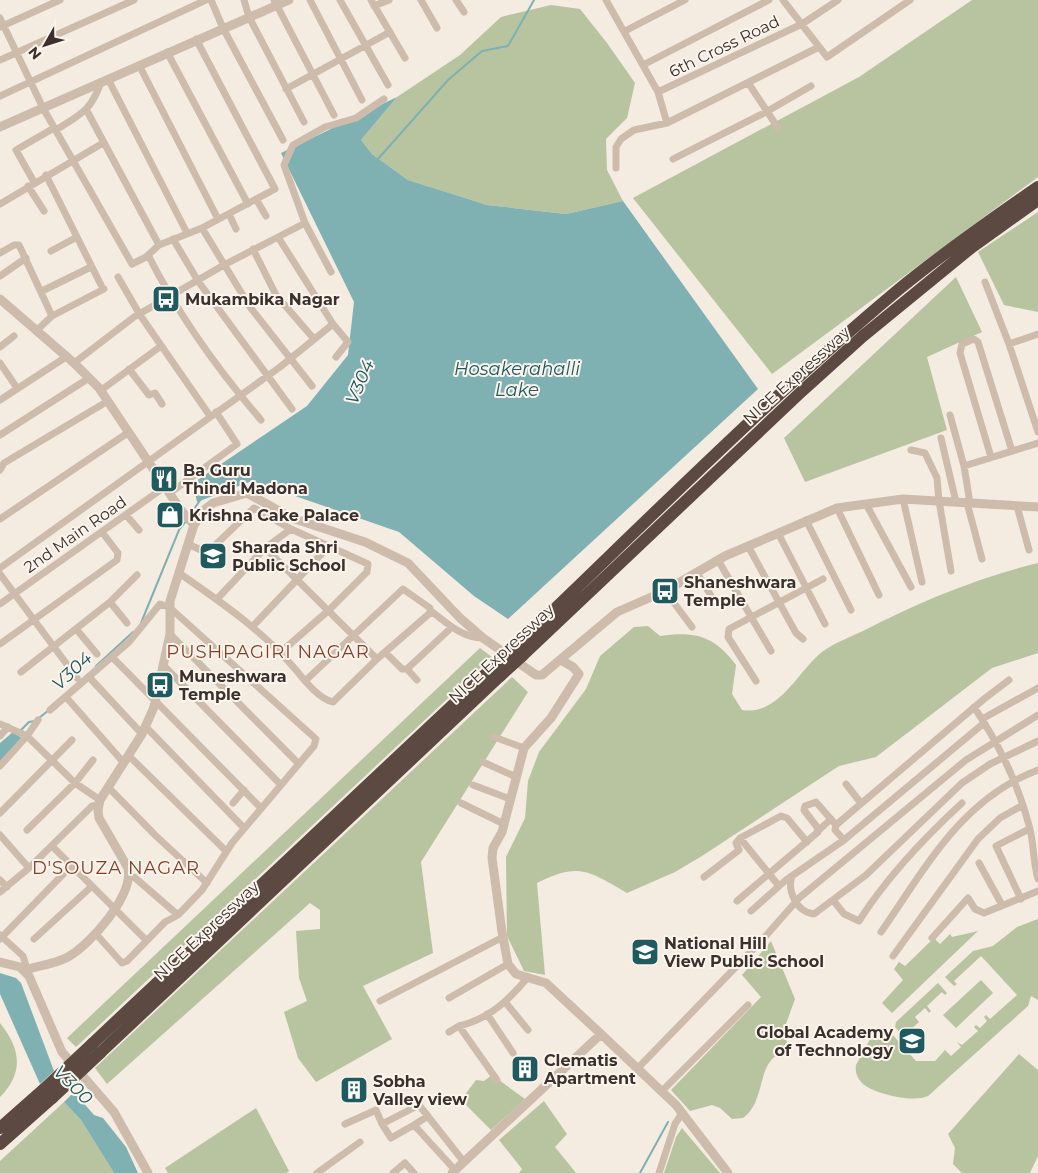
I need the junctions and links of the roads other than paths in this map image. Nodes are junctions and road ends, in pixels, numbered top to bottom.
1 (60, 0) edge
2 (134, 0) edge
3 (206, 0) edge
4 (211, 0) edge
5 (244, 0) edge
6 (289, 0) edge
7 (310, 0) edge
8 (340, 0) edge
9 (389, 0) edge
10 (421, 0) edge
11 (456, 0) edge
12 (606, 0) edge
13 (685, 0) edge
14 (769, 0) edge
15 (783, 0) edge
16 (838, 0) edge
17 (910, 0) edge
18 (275, 3) edge
19 (372, 3) edge
20 (464, 12) dead end
21 (249, 17) junction
22 (0, 18) edge
23 (802, 24) junction
24 (2, 27) edge
25 (223, 28) junction
26 (437, 28) dead end
27 (625, 31) junction
28 (390, 32) junction
29 (196, 40) junction
30 (367, 46) junction
31 (819, 47) junction
32 (167, 52) junction
33 (16, 53) junction
34 (405, 58) dead end
35 (0, 60) edge
36 (341, 61) junction
37 (139, 65) junction
38 (643, 66) junction
39 (313, 76) junction
40 (104, 80) junction
41 (30, 81) junction
42 (748, 84) junction
43 (388, 85) dead end
44 (811, 86) dead end
45 (286, 89) junction
46 (658, 92) junction
47 (0, 96) edge
48 (384, 99) dead end
49 (362, 100) dead end
50 (43, 108) junction
51 (86, 111) junction
52 (766, 112) junction
53 (334, 115) dead end
54 (304, 122) dead end
55 (667, 123) junction
56 (0, 127) edge
57 (778, 128) dead end
58 (55, 129) junction
59 (283, 140) dead end
60 (103, 143) junction
61 (673, 159) dead end
62 (74, 162) junction
63 (616, 168) dead end
64 (46, 175) junction
65 (31, 184) junction
66 (1038, 187) edge
67 (256, 199) junction
68 (1038, 200) edge
69 (0, 204) edge
70 (248, 204) junction
71 (44, 211) dead end
72 (229, 214) junction
73 (266, 216) dead end
74 (218, 219) junction
75 (305, 223) junction
76 (202, 228) junction
77 (236, 229) dead end
78 (187, 233) junction
79 (77, 237) junction
80 (278, 237) junction
81 (172, 239) junction
82 (158, 245) junction
83 (253, 249) junction
84 (51, 251) dead end
85 (0, 252) edge
86 (148, 255) junction
87 (26, 258) junction
88 (224, 264) junction
89 (91, 267) junction
90 (331, 272) dead end
91 (0, 276) edge
92 (118, 277) dead end
93 (198, 281) junction
94 (985, 282) dead end
95 (42, 291) junction
96 (170, 297) junction
97 (0, 298) edge
98 (140, 315) junction
99 (52, 316) junction
100 (333, 324) junction
101 (36, 331) junction
102 (1038, 334) edge
103 (14, 336) dead end
104 (314, 339) junction
105 (1009, 344) junction
106 (161, 346) junction
107 (0, 347) edge
108 (66, 357) junction
109 (291, 357) junction
110 (336, 357) dead end
111 (74, 362) junction
112 (0, 363) edge
113 (129, 369) junction
114 (268, 376) junction
115 (89, 378) junction
116 (312, 386) dead end
117 (17, 388) junction
118 (100, 391) junction
119 (240, 395) junction
120 (0, 400) edge
121 (108, 401) junction
122 (162, 404) dead end
123 (292, 408) dead end
124 (213, 414) junction
125 (950, 415) dead end
126 (261, 420) dead end
127 (129, 432) junction
128 (1038, 432) edge
129 (0, 435) edge
130 (941, 438) dead end
131 (1038, 443) edge
132 (911, 450) dead end
133 (1012, 450) junction
134 (991, 457) junction
135 (148, 460) junction
136 (964, 466) junction
137 (0, 470) edge
138 (168, 489) junction
139 (903, 499) junction
140 (939, 501) junction
141 (956, 502) junction
142 (968, 503) junction
143 (866, 504) junction
144 (1017, 506) junction
145 (1038, 507) edge
146 (837, 508) junction
147 (126, 514) junction
148 (0, 519) edge
149 (806, 520) junction
150 (192, 523) junction
151 (291, 529) junction
152 (139, 530) dead end
153 (102, 532) junction
154 (778, 533) junction
155 (188, 544) junction
156 (748, 546) junction
157 (328, 547) junction
158 (265, 548) junction
159 (1029, 550) dead end
160 (982, 559) dead end
161 (718, 560) junction
162 (0, 568) edge
163 (951, 571) dead end
164 (179, 573) junction
165 (697, 573) junction
166 (0, 574) edge
167 (137, 575) dead end
168 (298, 579) junction
169 (823, 579) dead end
170 (922, 582) dead end
171 (911, 587) dead end
172 (807, 588) junction
173 (665, 591) junction
174 (15, 594) junction
175 (879, 595) dead end
176 (217, 599) junction
177 (713, 599) dead end
178 (110, 602) junction
179 (780, 602) junction
180 (0, 604) edge
181 (169, 607) junction
182 (329, 610) junction
183 (851, 610) dead end
184 (431, 611) junction
185 (752, 616) junction
186 (35, 620) junction
187 (127, 623) dead end
188 (825, 624) dead end
189 (252, 626) junction
190 (452, 627) junction
191 (692, 627) dead end
192 (77, 630) junction
193 (170, 634) junction
194 (355, 635) junction
195 (482, 638) junction
196 (803, 639) dead end
197 (0, 644) edge
198 (54, 646) junction
199 (771, 650) dead end
200 (281, 652) junction
201 (385, 652) junction
202 (517, 652) junction
203 (97, 654) dead end
204 (112, 657) junction
205 (377, 659) junction
206 (561, 660) junction
207 (164, 666) junction
208 (406, 669) junction
209 (21, 672) dead end
210 (89, 677) junction
211 (77, 678) dead end
212 (417, 680) dead end
213 (1009, 680) dead end
214 (305, 681) junction
215 (756, 681) dead end
216 (1038, 688) edge
217 (66, 697) junction
218 (156, 700) junction
219 (974, 707) junction
220 (50, 710) dead end
221 (1038, 715) edge
222 (38, 720) dead end
223 (983, 721) junction
224 (0, 724) edge
225 (10, 727) junction
226 (144, 730) junction
227 (0, 736) edge
228 (27, 736) junction
229 (494, 737) dead end
230 (72, 740) dead end
231 (994, 741) junction
232 (1038, 741) edge
233 (524, 748) junction
234 (1003, 758) junction
235 (126, 759) junction
236 (93, 760) dead end
237 (51, 762) junction
238 (483, 762) dead end
239 (298, 764) junction
240 (0, 766) edge
241 (1038, 770) edge
242 (516, 777) junction
243 (1013, 781) junction
244 (74, 783) junction
245 (280, 784) junction
246 (846, 784) dead end
247 (473, 785) dead end
248 (109, 788) junction
249 (244, 790) junction
250 (510, 799) junction
251 (100, 802) junction
252 (233, 802) dead end
253 (860, 802) junction
254 (461, 803) dead end
255 (962, 803) dead end
256 (1023, 805) junction
257 (261, 808) junction
258 (0, 813) edge
259 (834, 822) junction
260 (504, 824) junction
261 (244, 828) junction
262 (1029, 829) junction
263 (27, 830) dead end
264 (819, 830) junction
265 (0, 835) edge
266 (740, 838) junction
267 (844, 840) junction
268 (806, 842) junction
269 (52, 846) junction
270 (226, 851) junction
271 (1035, 860) edge
272 (979, 863) dead end
273 (72, 865) junction
274 (29, 868) junction
275 (768, 873) junction
276 (792, 876) junction
277 (129, 877) junction
278 (704, 877) dead end
279 (1038, 879) edge
280 (0, 880) edge
281 (207, 883) junction
282 (779, 886) junction
283 (91, 887) junction
284 (3, 889) edge
285 (1038, 891) edge
286 (1021, 899) junction
287 (833, 900) junction
288 (737, 901) dead end
289 (795, 902) junction
290 (1002, 905) junction
291 (114, 910) junction
292 (751, 911) dead end
293 (178, 915) junction
294 (881, 932) dead end
295 (96, 934) junction
296 (1, 937) edge
297 (503, 937) junction
298 (932, 938) dead end
299 (34, 939) dead end
300 (146, 940) junction
301 (893, 956) dead end
302 (0, 962) edge
303 (508, 964) junction
304 (25, 970) junction
305 (528, 977) junction
306 (449, 998) dead end
307 (380, 1001) dead end
308 (506, 1003) junction
309 (748, 1005) dead end
310 (487, 1014) junction
311 (459, 1026) junction
312 (528, 1030) dead end
313 (449, 1032) dead end
314 (601, 1034) junction
315 (513, 1053) dead end
316 (637, 1069) junction
317 (497, 1080) dead end
318 (662, 1091) junction
319 (48, 1094) junction
320 (682, 1113) junction
321 (428, 1116) junction
322 (345, 1124) dead end
323 (382, 1124) junction
324 (414, 1124) junction
325 (0, 1128) edge
326 (360, 1142) dead end
327 (0, 1144) edge
328 (450, 1145) junction
329 (440, 1154) junction
330 (464, 1162) junction
331 (453, 1172) edge
332 (148, 1173) edge
333 (317, 1173) edge
334 (393, 1173) edge
335 (414, 1173) edge
336 (659, 1173) edge
337 (728, 1173) edge

1 - 24 street
2 - 33 street
3 - 41 street
4 - 25 street
5 - 21 street
6 - 18 street
7 - 36 street
8 - 30 street
9 - 19 street
10 - 26 street
11 - 20 street
12 - 27 street
13 - 27 street
14 - 38 street
15 - 23 street
16 - 23 street, 6th Cross Road
17 - 31 street
18 - 21 street
18 - 39 street
19 - 28 street
21 - 25 street
21 - 45 street
22 - 24 street
23 - 31 street
23 - 46 street, 6th Cross Road
24 - 33 street
25 - 29 street
25 - 59 street
27 - 38 street
28 - 30 street
28 - 34 street
29 - 32 street
29 - 67 street
30 - 36 street
30 - 43 street
31 - 42 street
32 - 37 street
32 - 70 street
33 - 35 street
33 - 41 street
36 - 39 street
36 - 49 street
37 - 40 street
37 - 74 street
38 - 46 street
39 - 45 street
39 - 53 street
40 - 50 street
40 - 51 street
40 - 78 street
41 - 47 street
41 - 50 street
42 - 52 street
42 - 55 street
44 - 52 street
45 - 54 street
46 - 55 street
48 - 75 street
50 - 56 street
50 - 58 street
51 - 58 street
51 - 60 street
52 - 57 street
52 - 61 street
55 - 63 street
58 - 62 street
58 - 65 street
60 - 62 street
60 - 82 street
62 - 64 street
62 - 86 street
64 - 65 street
64 - 79 street
65 - 69 street
65 - 71 street
66 - 202 highway, NICE Expressway
67 - 70 street
67 - 73 street
68 - 202 highway, NICE Expressway
70 - 72 street
72 - 74 street
72 - 77 street
74 - 76 street
75 - 80 street
75 - 90 street
76 - 78 street
76 - 88 street
78 - 81 street
79 - 84 street
79 - 89 street
80 - 83 street
80 - 100 street
81 - 82 street
81 - 93 street
82 - 86 street
83 - 88 street
83 - 104 street
85 - 87 street
86 - 96 street
87 - 91 street
87 - 95 street
88 - 93 street
88 - 109 street
89 - 95 street
89 - 99 street
92 - 98 street
93 - 96 street
93 - 114 street
94 - 105 street
95 - 99 street
96 - 98 street
96 - 119 street
97 - 101 street
98 - 106 street
98 - 111 street
99 - 101 street
100 - 104 street
100 - 110 street
101 - 108 street
102 - 105 street
103 - 107 street
104 - 109 street
105 - 128 street
106 - 113 street
106 - 124 street
108 - 111 street
108 - 117 street
109 - 114 street
109 - 116 street
111 - 115 street
112 - 117 street
113 - 118 street
113 - 122 street
114 - 119 street
114 - 123 street
115 - 118 street
115 - 129 street
117 - 120 street
118 - 121 street
119 - 124 street
119 - 126 street
121 - 127 street
121 - 137 street
124 - 135 street
124 - 138 street, 2nd Main Road
125 - 136 street
127 - 135 street
127 - 148 street
130 - 141 street
131 - 133 street
132 - 140 street
133 - 134 street
133 - 134 street
134 - 136 street
135 - 138 street
135 - 162 street
136 - 142 street
138 - 147 street, 2nd Main Road
138 - 150 street
139 - 140 street
139 - 143 street
139 - 170 street
140 - 141 street
140 - 163 street
141 - 142 street
142 - 144 street
142 - 160 street
143 - 146 street
143 - 171 street
144 - 145 street
144 - 159 street
146 - 149 street
146 - 175 street
147 - 152 street
147 - 153 street, 2nd Main Road
149 - 154 street
149 - 183 street
150 - 155 street
150 - 195 street
151 - 155 street
151 - 157 street
151 - 158 street
153 - 174 street, 2nd Main Road
153 - 186 street
154 - 156 street
154 - 172 street
155 - 164 street
156 - 161 street
156 - 179 street
157 - 168 street
157 - 182 street
158 - 168 street
158 - 176 street
161 - 165 street
161 - 185 street
164 - 176 street
164 - 181 street
165 - 173 street
165 - 177 street
166 - 174 street
167 - 178 street
168 - 182 street
168 - 189 street
169 - 172 street
172 - 179 street
172 - 188 street
173 - 191 street
173 - 206 street
174 - 180 street, 2nd Main Road
174 - 186 street
176 - 189 street
178 - 187 street
178 - 192 street
179 - 185 street
179 - 196 street
181 - 193 street
181 - 204 street
181 - 239 street
182 - 194 street
182 - 200 street
184 - 190 street
184 - 194 street
184 - 201 street
185 - 199 street
185 - 215 street
186 - 197 street
186 - 198 street
189 - 200 street
190 - 195 street
190 - 208 street
192 - 198 street
192 - 203 street
193 - 207 street
193 - 239 street
194 - 205 street
194 - 214 street
195 - 206 street
198 - 209 street
198 - 211 street
200 - 214 street
201 - 205 street
201 - 208 street
202 - 319 highway, NICE Expressway, bridge
204 - 210 street
204 - 218 street
205 - 214 street
206 - 233 street
207 - 218 street
207 - 245 street
208 - 212 street
210 - 217 street
210 - 226 street
213 - 219 street
216 - 223 street
217 - 220 street
217 - 235 street
218 - 226 street
218 - 249 street
219 - 223 street
219 - 253 street
221 - 231 street
222 - 228 street
223 - 231 street
223 - 267 street
224 - 225 street
225 - 227 street
225 - 228 street
226 - 235 street
226 - 261 street
228 - 237 street
228 - 240 street
229 - 233 street
230 - 237 street
231 - 234 street
231 - 289 street
232 - 234 street
233 - 242 street
234 - 243 street
234 - 287 street
235 - 248 street
235 - 270 street
236 - 244 street
237 - 244 street
237 - 258 street
238 - 242 street
239 - 245 street
241 - 243 street
242 - 250 street
243 - 256 street
243 - 294 street
244 - 251 street
244 - 263 street
245 - 257 street
246 - 253 street
247 - 250 street
248 - 251 street
248 - 281 street
249 - 252 street
249 - 257 street
250 - 260 street
251 - 269 street
251 - 277 street
253 - 259 street
254 - 260 street
255 - 287 street
256 - 262 street
256 - 301 street
257 - 261 street
259 - 264 street
259 - 264 street
259 - 267 street
260 - 297 street
261 - 270 street
262 - 271 street
262 - 286 street
264 - 268 street
265 - 274 street
266 - 268 street
266 - 275 street
266 - 278 street
267 - 276 street
268 - 275 street
269 - 273 street
269 - 274 street
270 - 281 street
271 - 279 street
272 - 290 street
273 - 283 street
273 - 296 street
274 - 284 street
275 - 282 street
275 - 288 street
276 - 282 street
276 - 289 street
277 - 291 street
277 - 293 street
280 - 284 street
281 - 293 street
282 - 292 street
283 - 291 street
283 - 299 street
285 - 286 street
286 - 290 street
287 - 289 street
289 - 316 street
290 - 298 street
291 - 295 street
291 - 300 street
293 - 300 street
295 - 300 street
295 - 304 street
296 - 304 street
297 - 303 street
297 - 307 street
302 - 304 street
303 - 305 street
303 - 306 street
304 - 332 street
305 - 308 street
305 - 314 street
308 - 310 street
308 - 312 street
309 - 318 street
310 - 311 street
310 - 315 street
311 - 313 street
311 - 317 street
314 - 316 street
314 - 330 street
316 - 318 street
318 - 320 street
319 - 325 highway
319 - 327 highway, NICE Expressway
320 - 336 street
320 - 337 street
321 - 323 street
321 - 324 street
321 - 328 street
322 - 323 street
323 - 324 street
324 - 329 street
326 - 333 street
328 - 329 street
328 - 330 street
329 - 331 street
330 - 331 street
334 - 335 street

